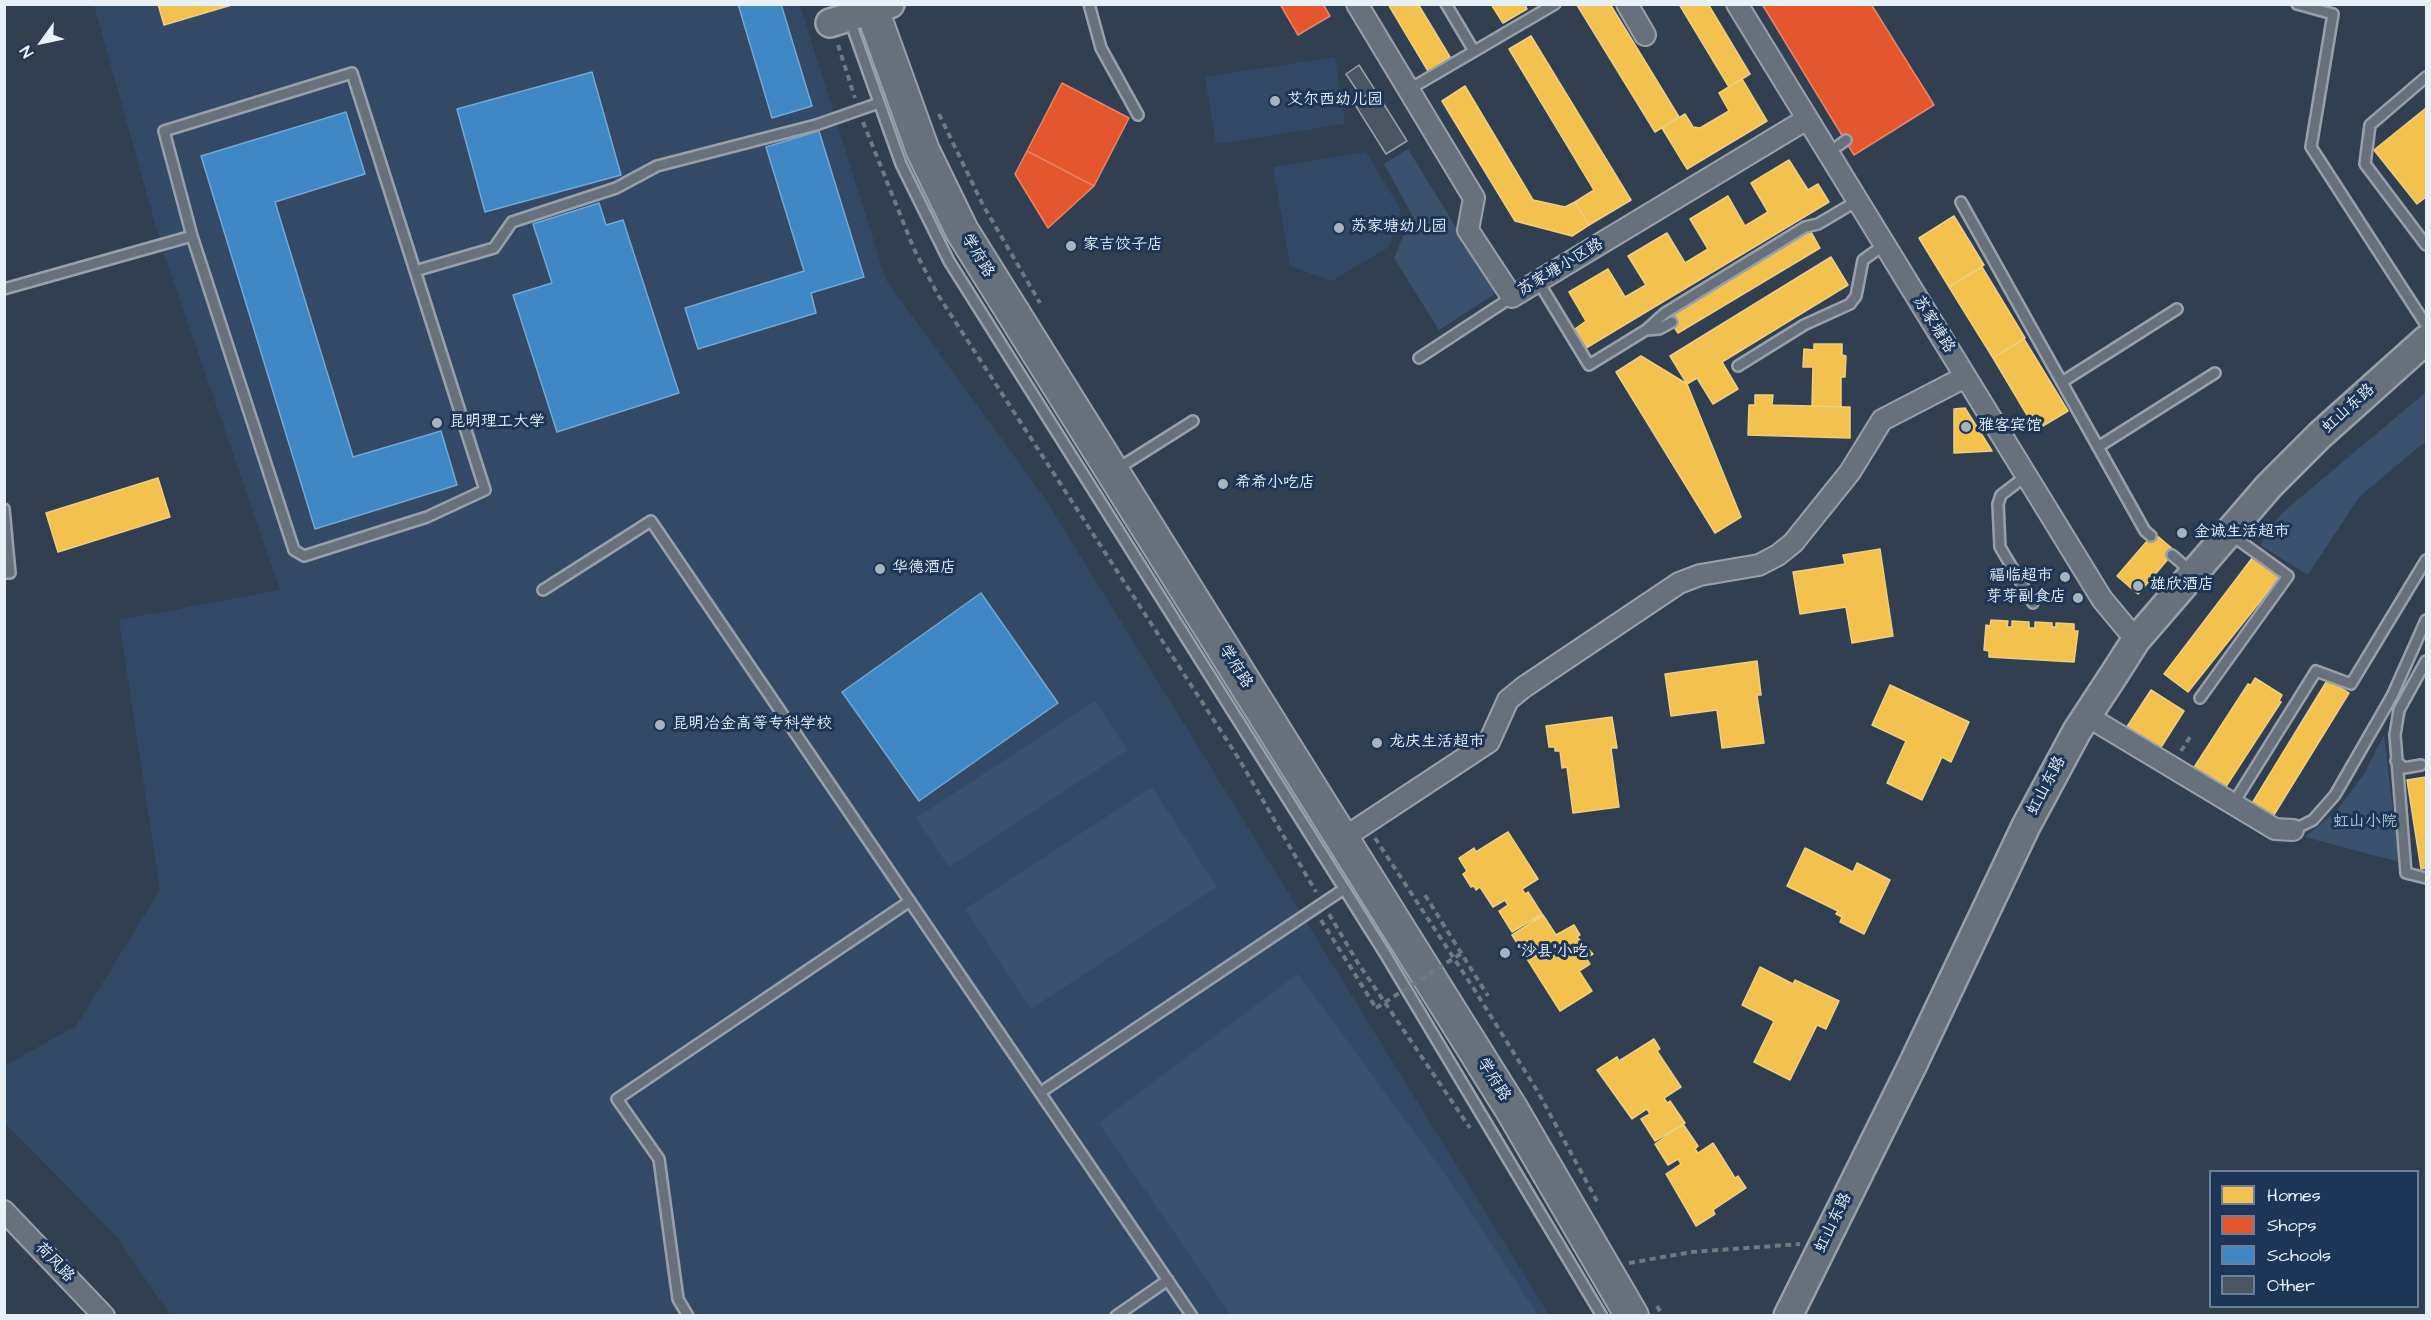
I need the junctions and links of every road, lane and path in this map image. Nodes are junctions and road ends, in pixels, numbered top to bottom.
1 (1089, 4) edge
2 (1357, 4) edge
3 (1446, 4) edge
4 (1555, 4) edge
5 (1627, 4) edge
6 (1737, 4) edge
7 (2298, 4) edge
8 (860, 11) edge
9 (1645, 35) dead end
10 (1474, 51) junction
11 (2427, 77) edge
12 (1408, 90) junction
13 (879, 103) junction
14 (934, 103) dead end
15 (859, 110) junction
16 (1138, 115) dead end
17 (1807, 119) junction
18 (1857, 201) junction
19 (1961, 202) dead end
20 (192, 236) junction
21 (1884, 245) junction
22 (2427, 245) edge
23 (415, 271) junction
24 (1538, 281) junction
25 (4, 289) edge
26 (1512, 297) junction
27 (1042, 307) dead end
28 (2177, 309) dead end
29 (1671, 322) dead end
30 (2427, 325) edge
31 (1646, 330) junction
32 (2427, 340) edge
33 (1419, 358) dead end
34 (1738, 366) dead end
35 (2215, 373) dead end
36 (1965, 377) junction
37 (2062, 382) junction
38 (1193, 421) dead end
39 (2098, 447) junction
40 (1113, 472) junction
41 (2026, 476) junction
42 (4, 509) edge
43 (2228, 532) junction
44 (2151, 536) dead end
45 (2172, 555) dead end
46 (2427, 560) edge
47 (4, 573) edge
48 (2193, 573) junction
49 (543, 590) dead end
50 (2033, 603) dead end
51 (2427, 620) edge
52 (2136, 640) junction
53 (2427, 661) edge
54 (2200, 698) dead end
55 (2087, 716) junction
56 (2192, 734) dead end
57 (2176, 758) dead end
58 (2396, 761) junction
59 (2421, 765) dead end
60 (2233, 804) junction
61 (2293, 830) joint
62 (1354, 832) junction
63 (2427, 878) edge
64 (1344, 889) junction
65 (1425, 895) dead end
66 (910, 901) junction
67 (1323, 903) junction
68 (1326, 927) dead end
69 (1462, 953) junction
70 (1488, 996) dead end
71 (1041, 1092) junction
72 (1474, 1134) dead end
73 (4, 1210) edge
74 (1604, 1213) dead end
75 (1824, 1242) junction
76 (1620, 1261) junction
77 (1636, 1272) dead end
78 (1168, 1280) junction
79 (1642, 1307) edge
80 (104, 1316) edge
81 (688, 1316) edge
82 (1116, 1316) edge
83 (1192, 1316) edge
84 (1602, 1316) edge
85 (1663, 1316) edge
86 (1788, 1316) edge

1 - 16 lane
2 - 12 street, 苏家塘小区路
3 - 10 lane
4 - 10 lane
5 - 9 street
6 - 17 street, 苏家塘路
7 - 30 lane
8 - 13 lane, 学府路
8 - 15 path
8 - 40 main road, 学府路
10 - 12 lane
11 - 22 lane
12 - 26 street, 苏家塘小区路
13 - 15 lane
13 - 64 lane, 学府路
14 - 27 path
15 - 23 lane
15 - 67 path
17 - 18 street, 苏家塘路
17 - 24 street, 苏家塘小区路
18 - 21 street, 苏家塘路
18 - 31 lane
19 - 37 lane
20 - 23 lane
20 - 23 lane
20 - 25 lane
21 - 34 lane
21 - 36 street, 苏家塘路
24 - 26 street, 苏家塘小区路
24 - 31 lane
26 - 33 lane
28 - 37 lane
29 - 31 lane
32 - 43 street, 虹山东路
35 - 39 lane
36 - 41 street, 苏家塘路
36 - 62 street
37 - 39 lane
38 - 40 lane
39 - 44 lane
40 - 62 main road, 学府路
41 - 50 lane
41 - 52 street, 苏家塘路
42 - 47 lane
43 - 48 street, 虹山东路
43 - 54 lane
45 - 48 lane
46 - 60 lane
48 - 52 street, 虹山东路
49 - 66 lane
51 - 61 lane
52 - 55 street, 虹山东路
53 - 58 lane
55 - 60 street
55 - 75 street, 虹山东路
56 - 57 path
58 - 59 lane
58 - 63 lane
60 - 61 street
62 - 74 path
62 - 76 main road, 学府路
64 - 67 lane
64 - 84 lane, 学府路
65 - 69 path
66 - 71 lane
66 - 81 lane
67 - 71 lane
67 - 72 path
68 - 69 path, bridge
69 - 70 path
71 - 78 lane
73 - 80 street, 荷风路
75 - 76 path
75 - 86 street, 虹山东路
76 - 77 path
76 - 79 main road, 学府路
78 - 82 lane
78 - 83 lane
79 - 85 path

